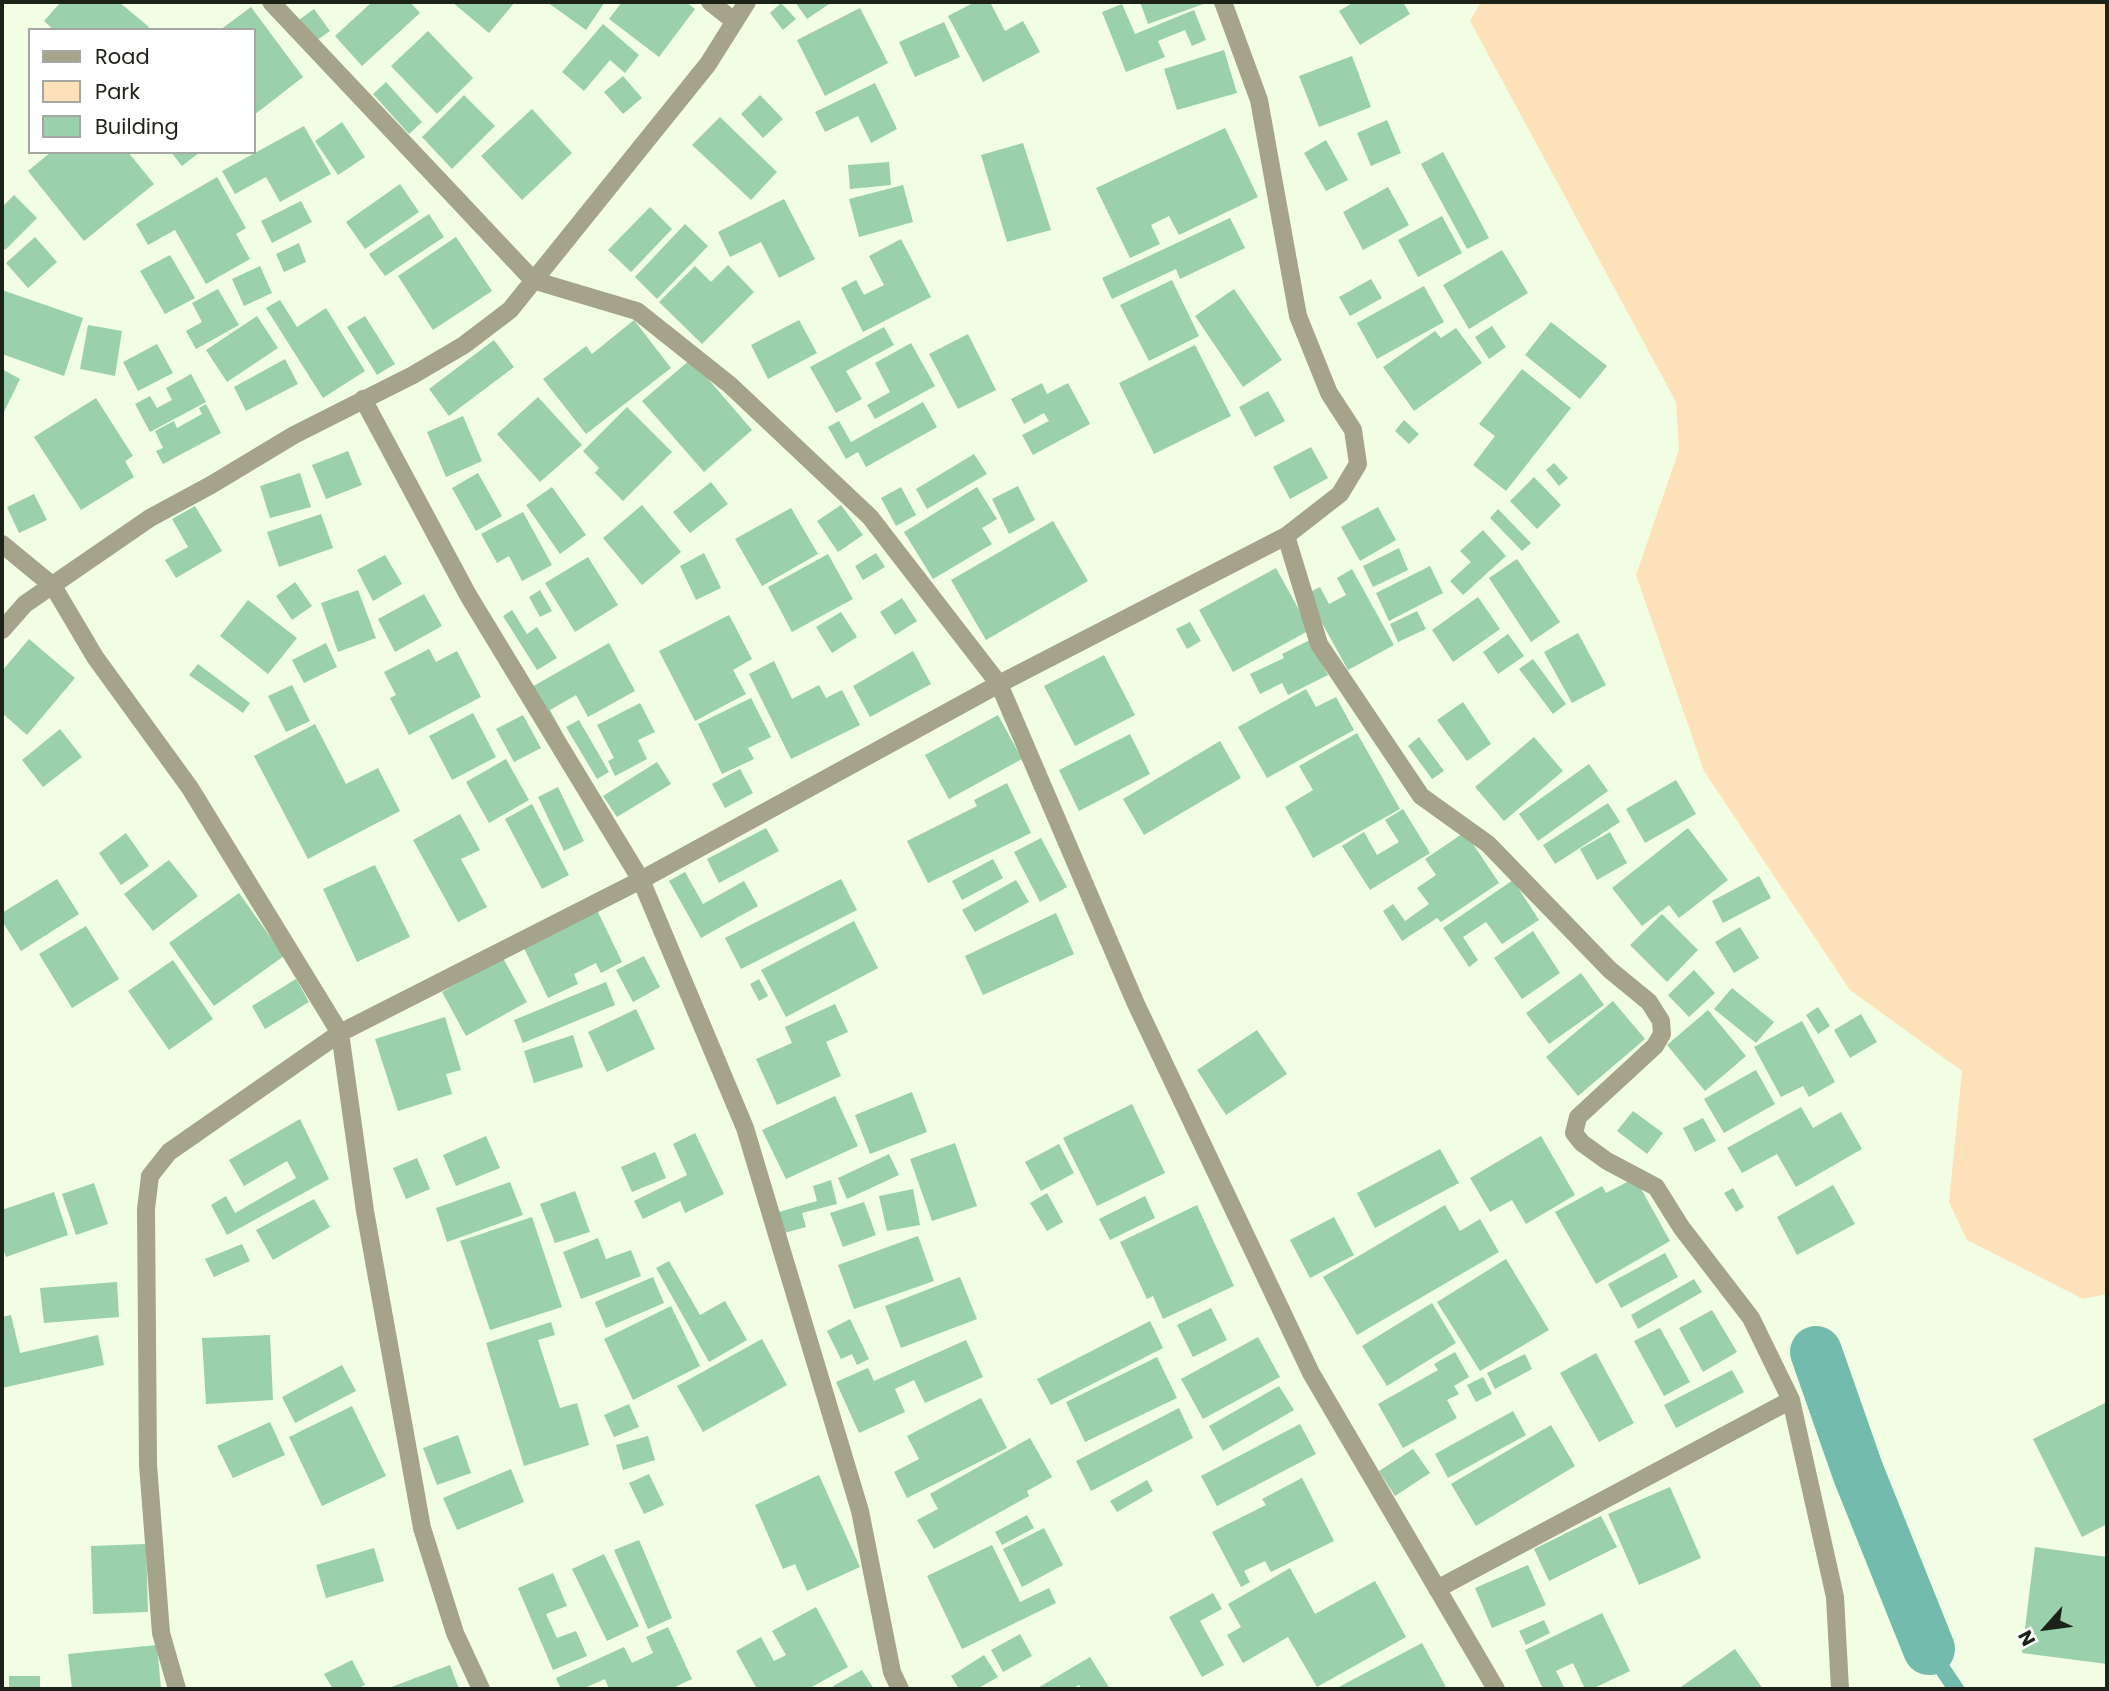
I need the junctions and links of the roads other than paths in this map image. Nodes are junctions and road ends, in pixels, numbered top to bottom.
1 (271, 2) edge
2 (710, 2) edge
3 (747, 2) edge
4 (1223, 2) edge
5 (734, 21) junction
6 (533, 280) junction
7 (363, 399) junction
8 (1286, 536) junction
9 (2, 544) edge
10 (53, 586) junction
11 (2, 630) edge
12 (999, 684) junction
13 (641, 880) junction
14 (340, 1033) junction
15 (1791, 1400) junction
16 (1437, 1589) junction
17 (177, 1689) edge
18 (481, 1689) edge
19 (900, 1689) edge
20 (1496, 1689) edge
21 (1840, 1689) edge

1 - 6 street
2 - 5 street
3 - 5 street
4 - 8 street
5 - 6 street
6 - 7 street
6 - 12 street
7 - 10 street
7 - 13 street
8 - 12 street
8 - 15 street
9 - 10 street
10 - 11 street
10 - 14 street
12 - 13 street
12 - 16 street
13 - 14 street
13 - 19 street
14 - 17 street
14 - 18 street
15 - 16 street
15 - 21 street
16 - 20 street

